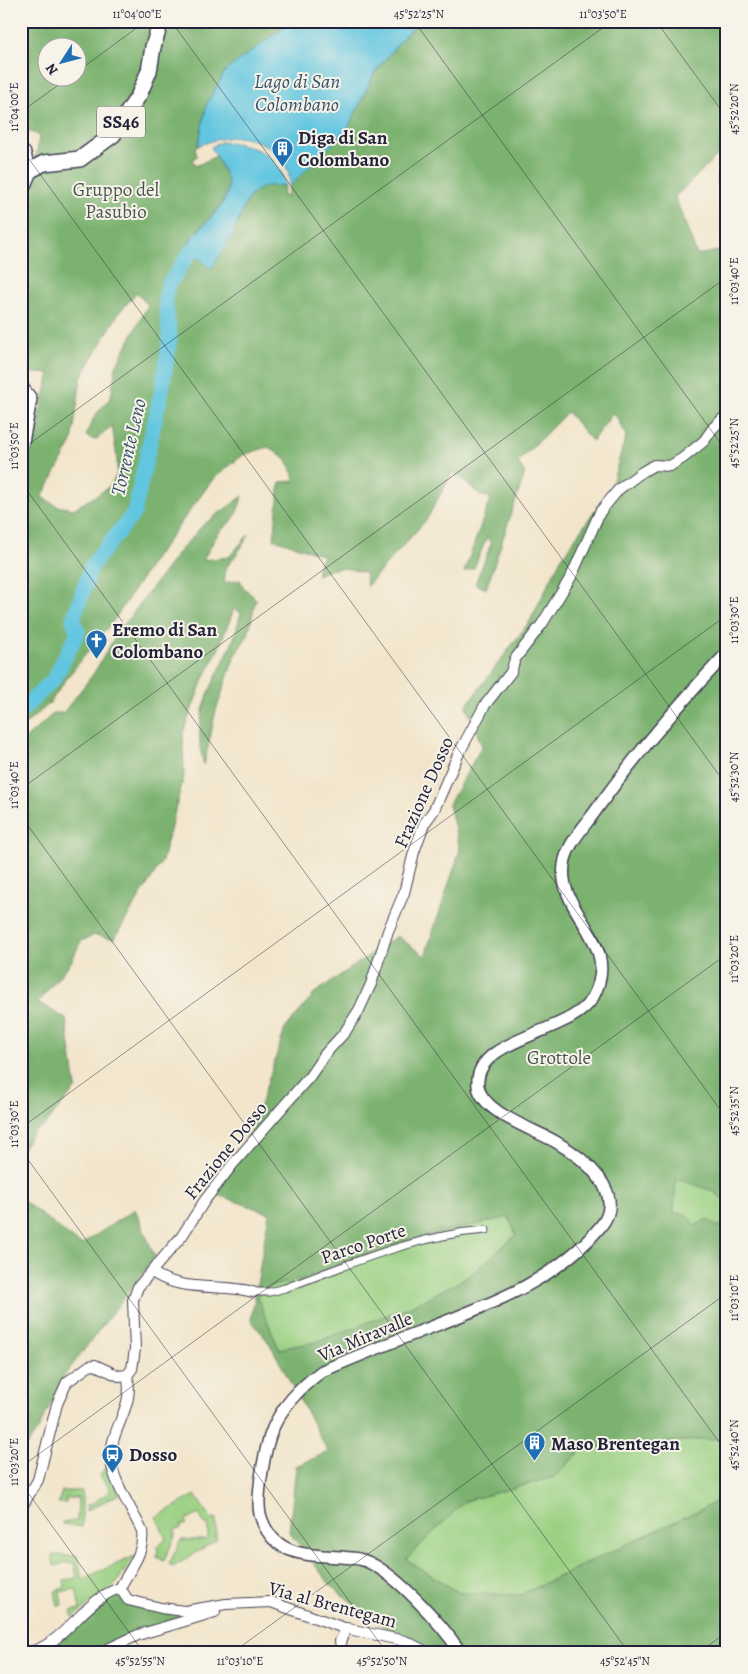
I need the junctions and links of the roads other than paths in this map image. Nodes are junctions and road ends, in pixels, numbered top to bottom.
1 (161, 21) edge
2 (21, 151) edge
3 (727, 169) edge
4 (28, 171) junction
5 (21, 190) edge
6 (727, 206) edge
7 (21, 389) edge
8 (727, 415) edge
9 (21, 442) edge
10 (727, 653) edge
11 (486, 1230) dead end
12 (153, 1270) junction
13 (253, 1292) joint
14 (127, 1375) junction
15 (21, 1508) edge
16 (120, 1588) junction
17 (226, 1604) junction
18 (347, 1628) junction
19 (26, 1653) edge
20 (99, 1653) edge
21 (342, 1653) edge
22 (429, 1653) edge
23 (461, 1653) edge

1 - 4 main road, SS46
2 - 4 street
3 - 6 street
4 - 5 main road
7 - 9 main road
8 - 12 street, Frazione Dosso
10 - 23 street, Via Miravalle
11 - 13 street, Parco Porte
12 - 13 street
12 - 14 street, Frazione Dosso
14 - 15 street
14 - 16 street
16 - 17 street, Via al Brentegam
16 - 19 street
17 - 18 street, Via al Brentegam
17 - 20 street, Via al Brentegam
18 - 21 street
18 - 22 street, Via al Brentegam

